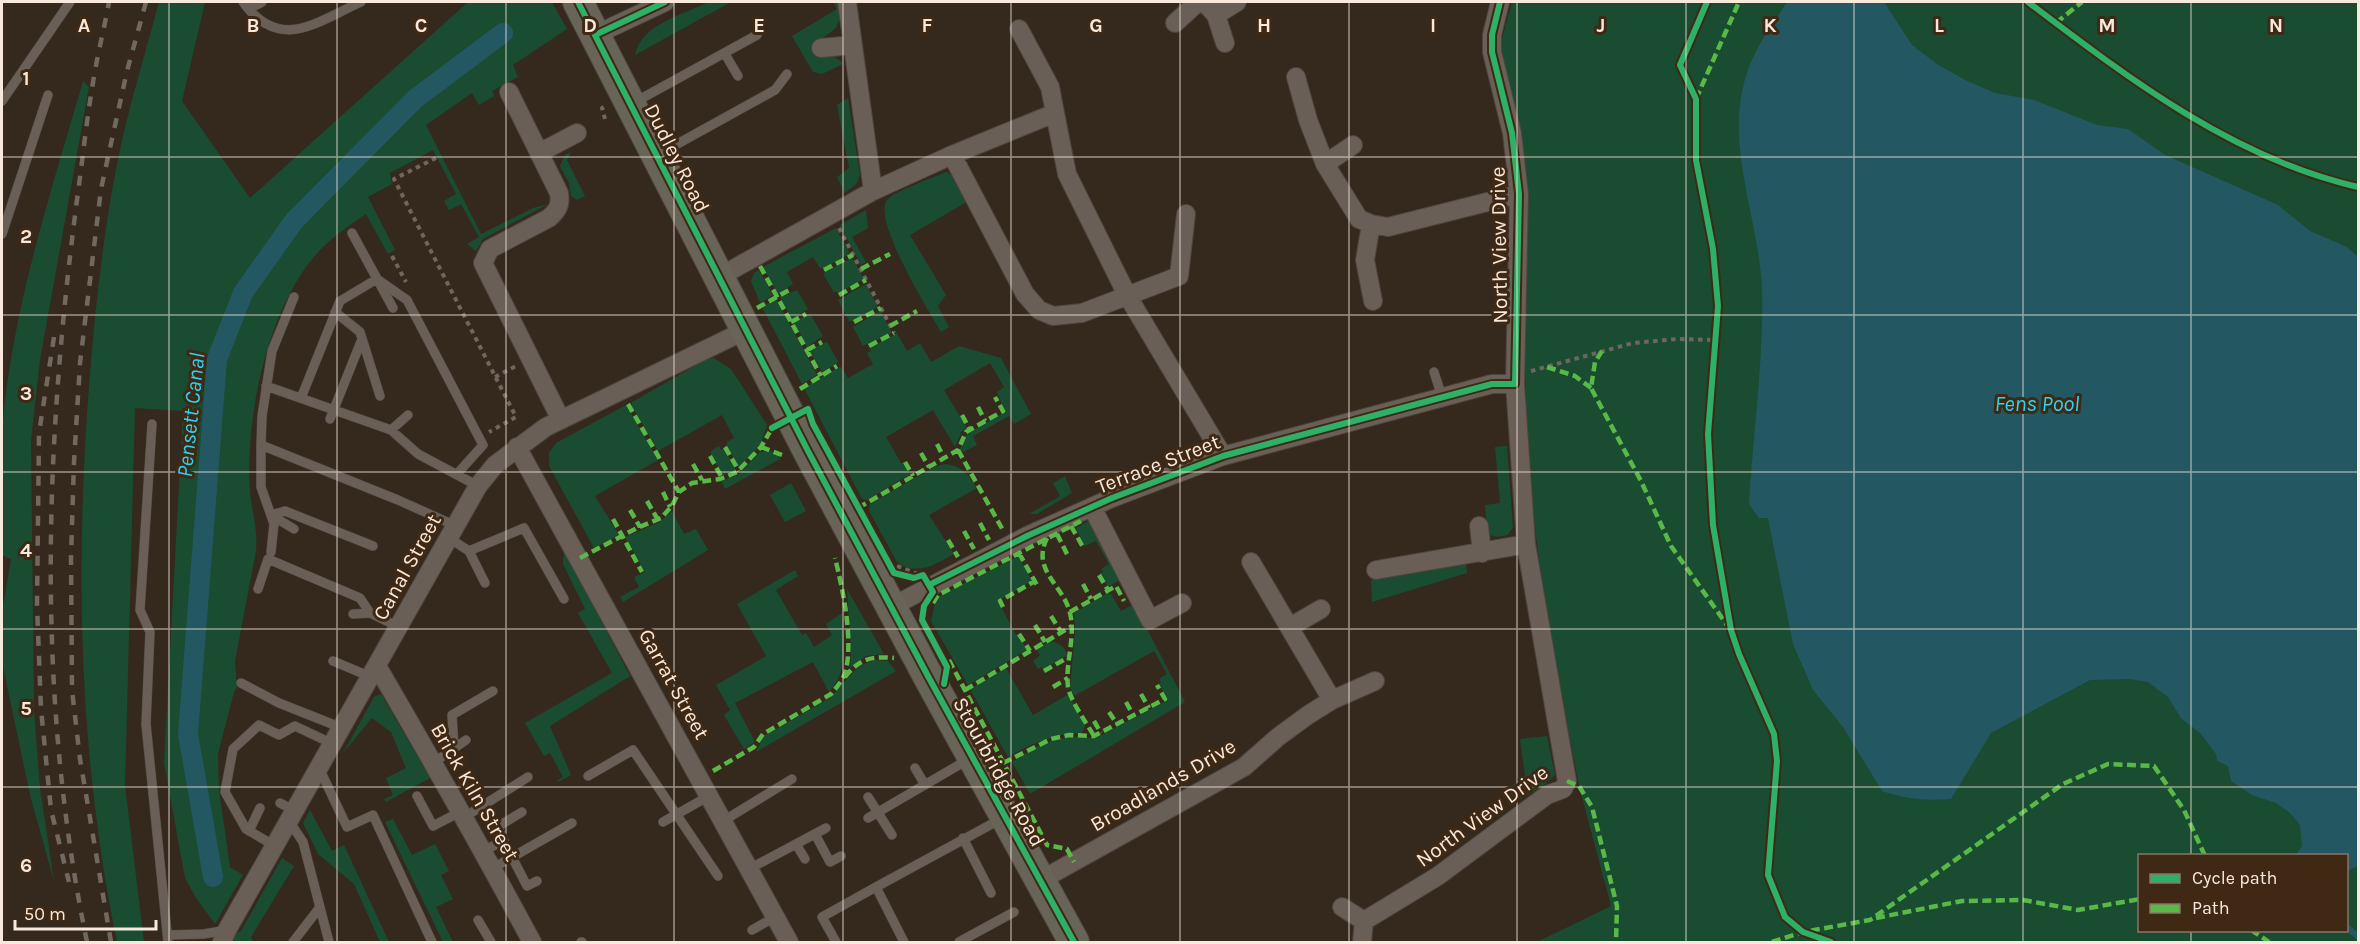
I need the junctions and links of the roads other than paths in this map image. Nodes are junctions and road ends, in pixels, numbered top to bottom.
1 (70, 2) edge
2 (262, 2) edge
3 (361, 2) edge
4 (578, 2) edge
5 (664, 2) edge
6 (846, 2) edge
7 (1198, 2) edge
8 (1237, 2) edge
9 (1500, 2) edge
10 (246, 5) edge
11 (1210, 8) edge
12 (1175, 23) dead end
13 (1019, 29) dead end
14 (595, 35) junction
15 (757, 35) dead end
16 (1225, 44) dead end
17 (853, 45) junction
18 (821, 48) dead end
19 (725, 54) junction
20 (787, 74) dead end
21 (738, 76) dead end
22 (1296, 77) dead end
23 (509, 92) dead end
24 (48, 95) dead end
25 (2, 101) edge
26 (631, 104) junction
27 (1055, 113) junction
28 (577, 133) dead end
29 (1353, 145) dead end
30 (539, 153) junction
31 (657, 156) junction
32 (951, 156) junction
33 (1325, 164) junction
34 (873, 191) junction
35 (1519, 194) junction
36 (1186, 214) dead end
37 (1371, 224) junction
38 (352, 233) dead end
39 (2, 234) edge
40 (719, 278) junction
41 (377, 279) junction
42 (1127, 295) junction
43 (294, 297) dead end
44 (1374, 301) dead end
45 (393, 308) dead end
46 (335, 312) junction
47 (746, 330) junction
48 (362, 339) junction
49 (1434, 372) dead end
50 (1516, 377) junction
51 (266, 386) junction
52 (380, 396) dead end
53 (1442, 397) junction
54 (301, 398) junction
55 (333, 409) junction
56 (408, 415) dead end
57 (330, 419) dead end
58 (561, 420) junction
59 (152, 424) dead end
60 (391, 430) junction
61 (261, 445) junction
62 (517, 447) junction
63 (1224, 456) junction
64 (457, 474) junction
65 (478, 486) junction
66 (1092, 507) junction
67 (271, 515) junction
68 (1479, 526) dead end
69 (294, 529) dead end
70 (453, 532) junction
71 (1526, 544) junction
72 (373, 546) dead end
73 (470, 551) junction
74 (271, 552) dead end
75 (1482, 553) junction
76 (1251, 562) dead end
77 (1376, 570) dead end
78 (485, 583) dead end
79 (258, 589) dead end
80 (564, 599) dead end
81 (1182, 603) dead end
82 (891, 607) junction
83 (1321, 609) dead end
84 (369, 613) junction
85 (353, 614) dead end
86 (399, 627) junction
87 (1290, 627) junction
88 (333, 661) dead end
89 (374, 671) junction
90 (1376, 681) dead end
91 (241, 683) dead end
92 (493, 691) dead end
93 (1332, 700) junction
94 (342, 728) junction
95 (466, 740) dead end
96 (333, 744) junction
97 (454, 748) junction
98 (972, 757) junction
99 (433, 763) junction
100 (319, 768) junction
101 (915, 768) dead end
102 (588, 776) dead end
103 (528, 777) dead end
104 (792, 779) dead end
105 (925, 785) junction
106 (417, 796) dead end
107 (709, 796) junction
108 (868, 796) dead end
109 (260, 808) dead end
110 (288, 812) junction
111 (522, 812) dead end
112 (878, 812) junction
113 (461, 815) junction
114 (677, 815) junction
115 (1006, 817) junction
116 (868, 818) dead end
117 (723, 821) junction
118 (663, 822) dead end
119 (572, 823) dead end
120 (826, 828) dead end
121 (249, 831) junction
122 (815, 834) junction
123 (892, 835) dead end
124 (963, 838) junction
125 (796, 844) junction
126 (275, 846) junction
127 (484, 851) junction
128 (841, 855) dead end
129 (512, 857) junction
130 (804, 859) dead end
131 (493, 868) junction
132 (749, 869) junction
133 (718, 876) dead end
134 (1041, 880) junction
135 (537, 881) dead end
136 (876, 887) junction
137 (991, 893) dead end
138 (320, 907) junction
139 (1342, 907) dead end
140 (1014, 912) dead end
141 (775, 917) junction
142 (478, 920) dead end
143 (1364, 921) junction
144 (752, 930) dead end
145 (225, 936) edge
146 (168, 939) edge
147 (293, 942) edge
148 (329, 942) edge
149 (432, 942) edge
150 (492, 942) edge
151 (532, 942) edge
152 (789, 942) edge
153 (836, 942) edge
154 (902, 942) edge
155 (959, 942) edge
156 (1074, 942) edge
157 (1362, 942) edge

1 - 25 lane
2 - 10 lane
3 - 10 lane
4 - 14 main road, Dudley Road
5 - 14 street
6 - 17 street
7 - 12 street
8 - 11 street
9 - 35 street, North View Drive
11 - 16 street
13 - 27 street
14 - 26 main road, Dudley Road
15 - 19 lane
17 - 18 street
17 - 34 street
19 - 21 lane
19 - 26 lane
20 - 31 lane
22 - 33 street
23 - 30 street
24 - 39 lane
26 - 31 main road, Dudley Road
27 - 32 street
27 - 42 street
28 - 30 street
29 - 33 street
30 - 58 street
31 - 40 main road, Dudley Road
32 - 34 street
32 - 42 street
33 - 37 street
34 - 40 street
35 - 37 street
35 - 50 street, North View Drive
36 - 42 street
37 - 44 street
38 - 41 lane
40 - 47 main road, Dudley Road
41 - 45 lane
41 - 46 lane
41 - 64 lane
42 - 63 street
43 - 51 lane
46 - 48 lane
46 - 54 lane
47 - 58 street, Canal Street
47 - 82 main road, Stourbridge Road
48 - 52 lane
48 - 55 lane
49 - 53 lane
50 - 53 street, Terrace Street
50 - 71 street, North View Drive
51 - 54 lane
51 - 61 lane
53 - 63 street, Terrace Street
54 - 55 lane
55 - 57 lane
55 - 60 lane
56 - 60 lane
58 - 62 street, Canal Street
59 - 146 lane
60 - 64 lane
61 - 67 lane
61 - 70 lane
62 - 65 street, Canal Street
62 - 107 street, Garrat Street
63 - 66 street, Terrace Street
64 - 65 lane
65 - 70 street, Canal Street
66 - 81 street, Terrace Street
66 - 82 street, Terrace Street
67 - 69 lane
67 - 72 lane
67 - 74 lane
68 - 75 street
70 - 73 lane
70 - 86 street, Canal Street
71 - 75 street
71 - 143 street, North View Drive
73 - 78 lane
73 - 80 lane
75 - 77 street
76 - 87 street
79 - 84 lane
82 - 98 main road, Stourbridge Road
83 - 87 street
84 - 85 lane
84 - 86 lane
86 - 89 street, Canal Street
87 - 93 street
88 - 89 lane
89 - 94 street, Canal Street
89 - 99 street, Brick Kiln Street
90 - 93 street, Broadlands Drive
91 - 94 lane
92 - 97 lane
93 - 134 street, Broadlands Drive
94 - 96 street, Canal Street
95 - 97 lane
96 - 100 street, Canal Street
96 - 121 lane
97 - 99 lane
98 - 105 lane
98 - 115 main road, Stourbridge Road
99 - 113 street, Brick Kiln Street
100 - 110 street, Canal Street
100 - 149 lane
101 - 105 lane
102 - 114 lane
103 - 113 lane
104 - 117 lane
105 - 112 lane
106 - 113 lane
107 - 114 lane
107 - 117 street, Garrat Street
108 - 112 lane
109 - 121 lane
110 - 126 street, Canal Street
110 - 138 lane
111 - 127 lane
112 - 116 lane
112 - 123 lane
113 - 127 street, Brick Kiln Street
114 - 118 lane
114 - 133 lane
115 - 124 lane
115 - 134 main road, Stourbridge Road
117 - 132 street, Garrat Street
119 - 129 lane
120 - 122 lane
121 - 126 lane
122 - 125 lane
122 - 128 lane
124 - 136 lane
124 - 137 lane
125 - 130 lane
125 - 132 lane
126 - 145 street, Canal Street
127 - 131 street, Brick Kiln Street
129 - 131 lane
129 - 135 lane
131 - 151 street, Brick Kiln Street
132 - 141 street, Garrat Street
134 - 156 main road, Stourbridge Road
136 - 153 lane
136 - 154 lane
138 - 147 lane
138 - 148 lane
139 - 143 street
140 - 155 lane
141 - 144 lane
141 - 152 street, Garrat Street
142 - 150 lane
143 - 157 street
145 - 146 lane

